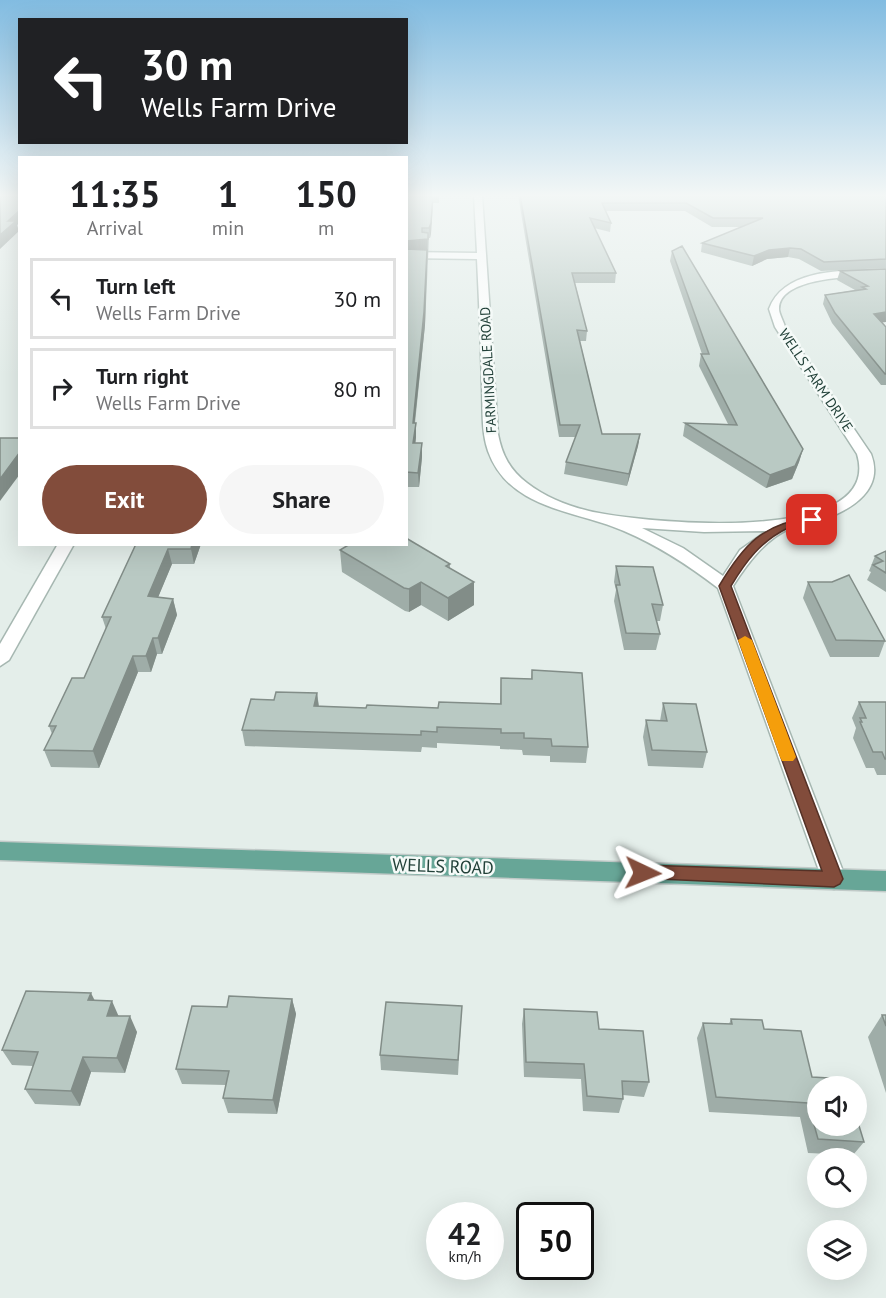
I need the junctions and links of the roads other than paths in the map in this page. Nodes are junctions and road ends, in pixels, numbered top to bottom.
1 (449, 256) edge
2 (481, 256) joint
3 (886, 273) edge
4 (611, 520) junction
5 (786, 524) junction
6 (65, 546) edge
7 (725, 586) junction
8 (0, 660) edge
9 (0, 851) edge
10 (834, 879) junction
11 (886, 881) edge

1 - 2 street
2 - 4 street, FARMINGDALE ROAD
3 - 5 street, WELLS FARM DRIVE
4 - 5 street, WELLS FARM DRIVE
4 - 7 street, FARMINGDALE ROAD
5 - 7 street, WELLS FARM DRIVE
6 - 8 street
7 - 10 street
9 - 10 main road, WELLS ROAD
10 - 11 main road, WELLS ROAD

